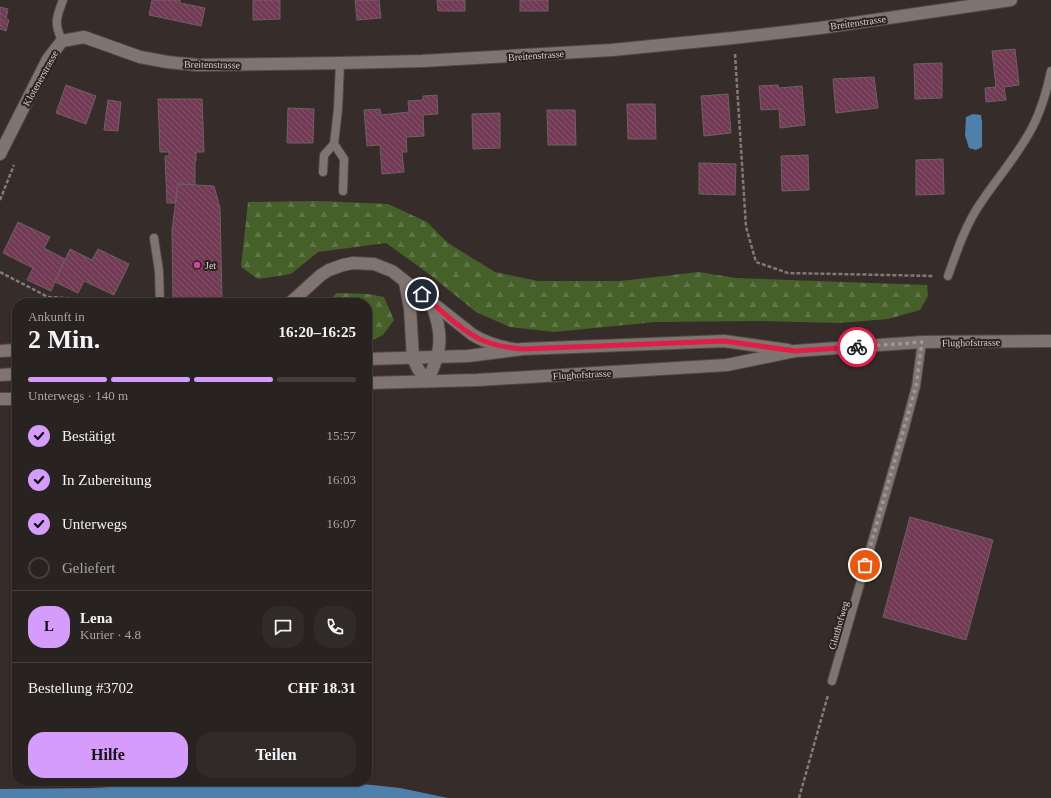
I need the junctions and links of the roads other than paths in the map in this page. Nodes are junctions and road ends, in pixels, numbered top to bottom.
1 (63, 0) edge
2 (1011, 0) edge
3 (62, 41) junction
4 (340, 63) junction
5 (1051, 71) edge
6 (334, 144) junction
7 (0, 154) edge
8 (323, 172) dead end
9 (343, 192) dead end
10 (154, 238) dead end
11 (948, 276) road end
12 (405, 282) junction
13 (160, 298) edge
14 (296, 298) edge
15 (430, 301) junction
16 (1051, 341) edge
17 (922, 342) junction
18 (523, 349) junction
19 (12, 350) edge
20 (0, 351) edge
21 (795, 351) junction
22 (437, 357) junction
23 (413, 358) junction
24 (372, 360) edge
25 (12, 374) edge
26 (0, 375) edge
27 (427, 381) junction
28 (372, 383) edge
29 (12, 399) edge
30 (0, 400) edge
31 (832, 681) road end

1 - 3 lane, Klotenerstrasse
2 - 4 street, Breitenstrasse
3 - 4 street, Breitenstrasse
3 - 7 street, Klotenerstrasse
4 - 6 lane
5 - 11 lane
6 - 8 lane
6 - 9 lane
10 - 13 lane
12 - 14 street
12 - 15 street
12 - 23 street
15 - 18 street
15 - 22 street
16 - 17 street, Flughofstrasse
17 - 21 street, Flughofstrasse
17 - 31 lane, Glatthofweg
18 - 21 street, Flughofstrasse
18 - 22 street, Flughofstrasse
19 - 20 street
21 - 27 street, Flughofstrasse
22 - 23 street, Flughofstrasse
22 - 27 street
23 - 24 street, Flughofstrasse
23 - 27 street
25 - 26 street
27 - 28 street, Flughofstrasse
29 - 30 street

